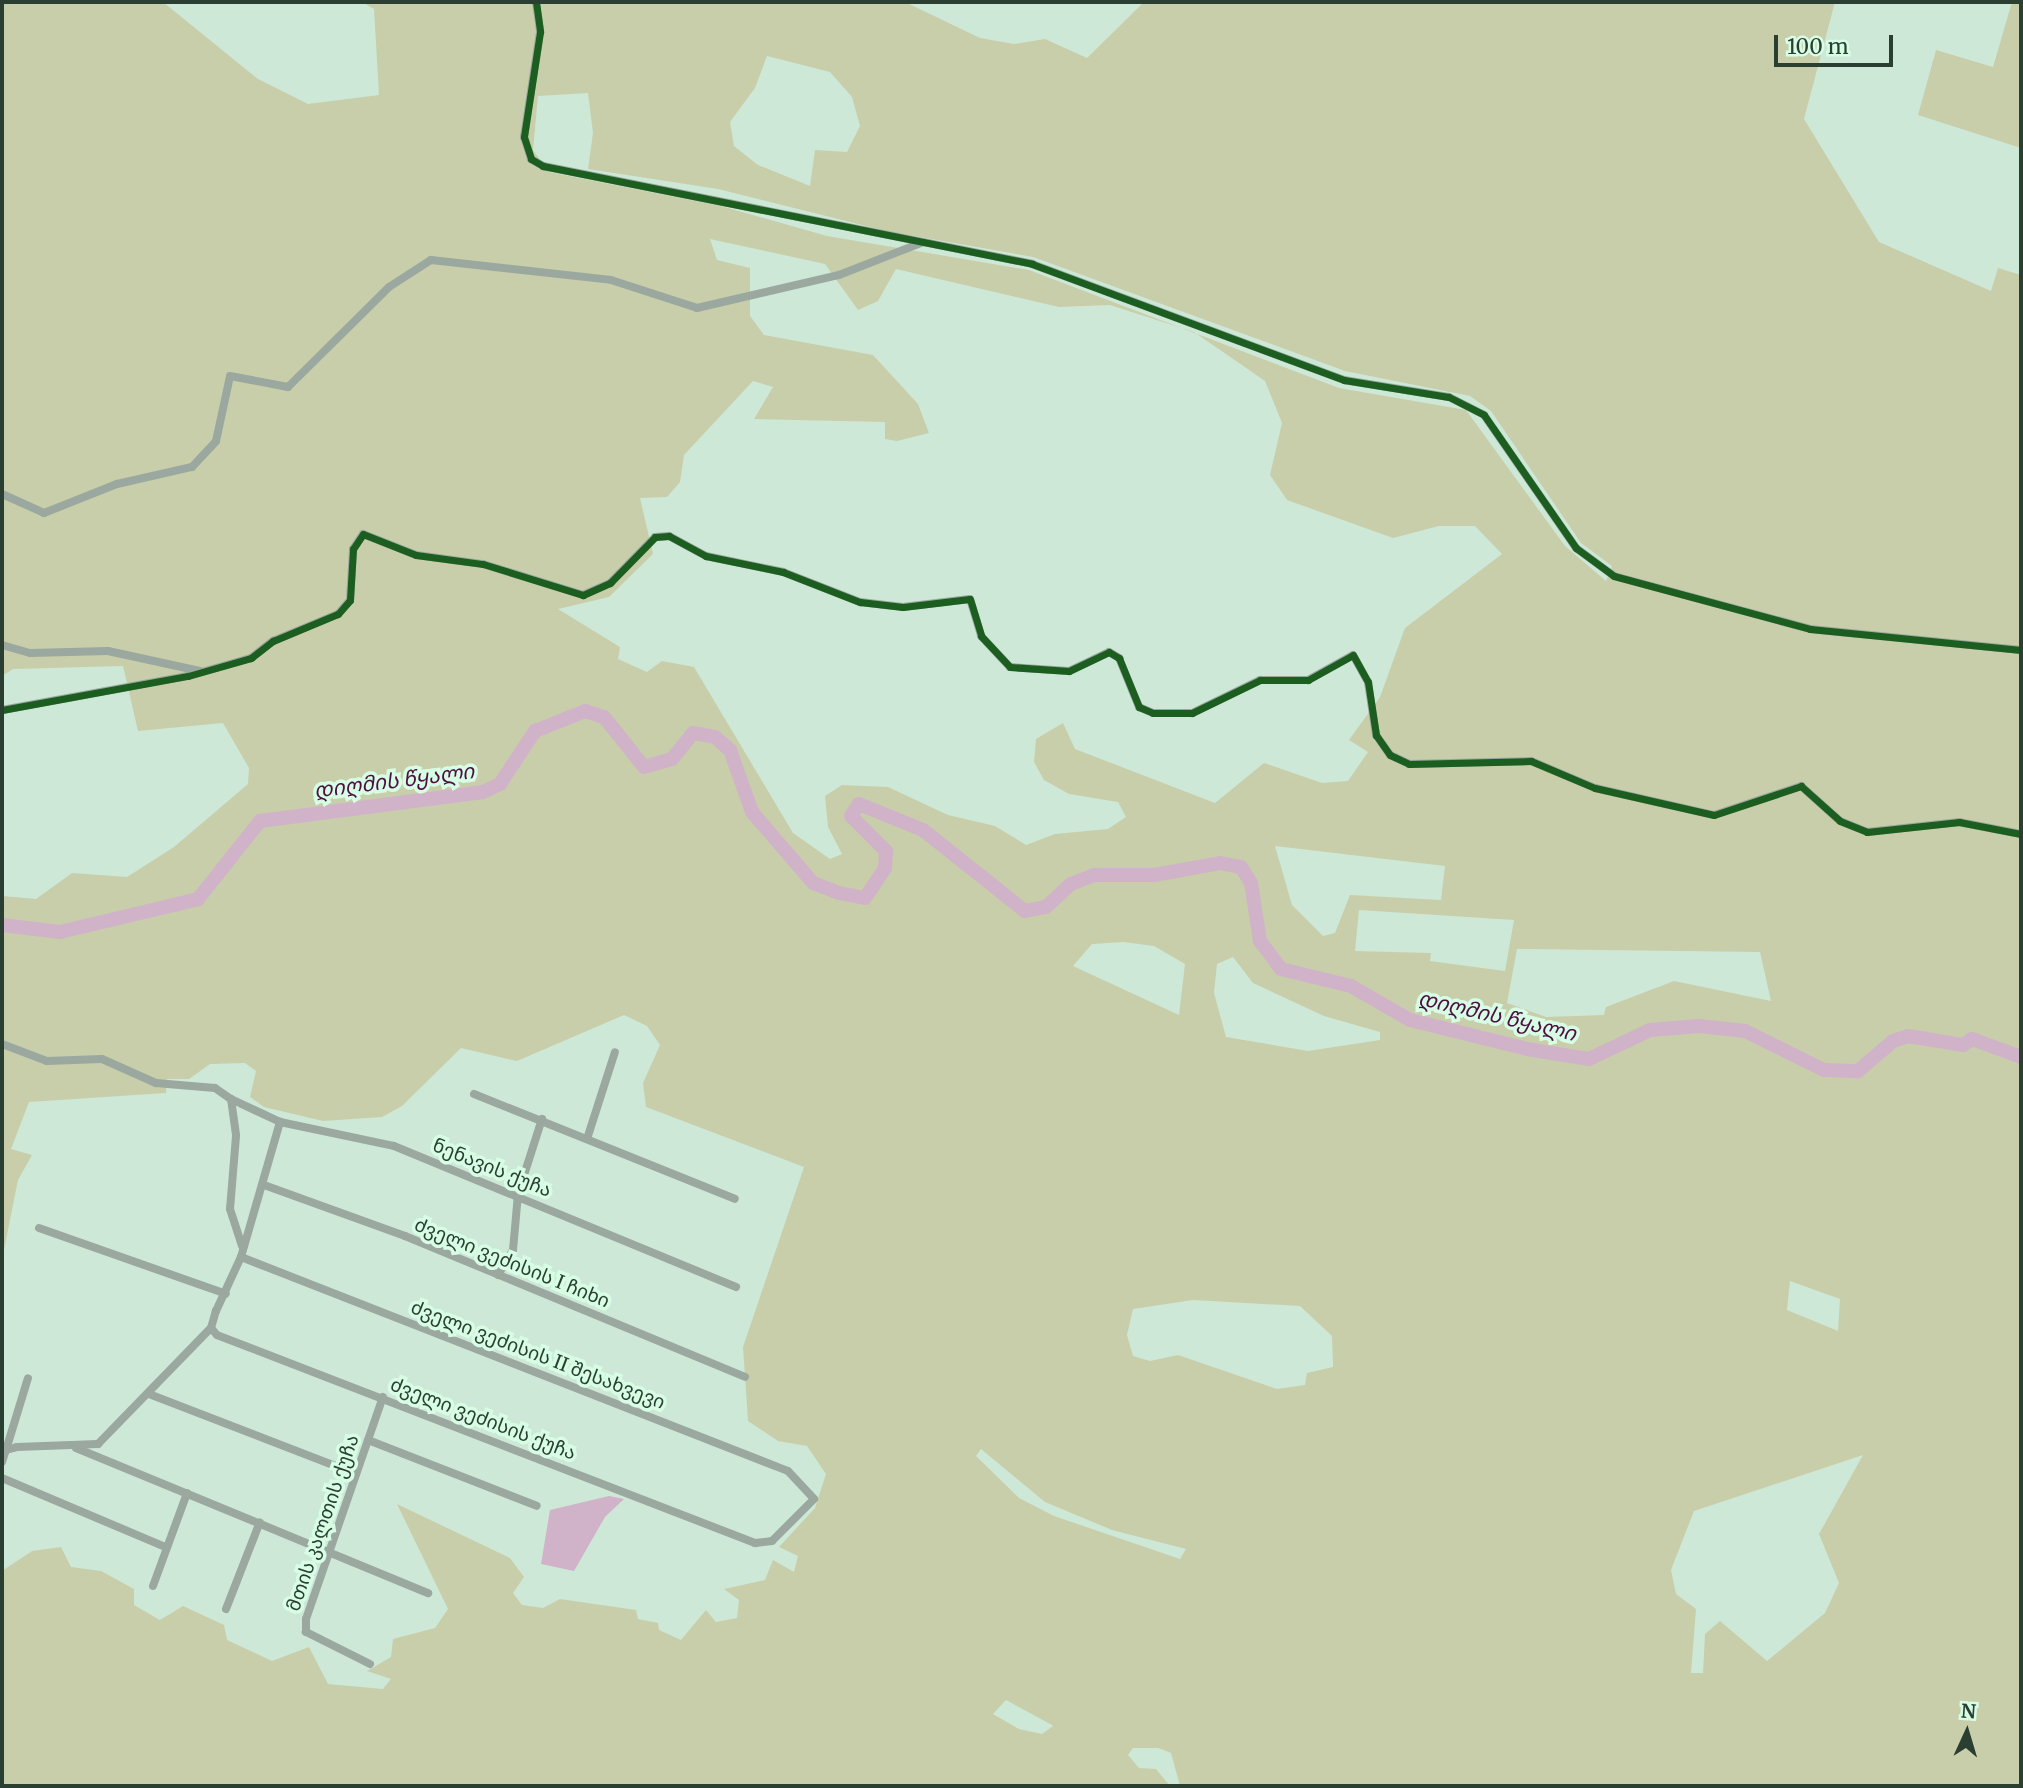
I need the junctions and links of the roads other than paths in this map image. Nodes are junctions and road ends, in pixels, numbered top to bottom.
1 (536, 2) edge
2 (923, 242) junction
3 (2, 494) edge
4 (2, 645) edge
5 (2021, 650) edge
6 (200, 671) junction
7 (2, 709) edge
8 (2021, 834) edge
9 (2, 1044) edge
10 (615, 1052) dead end
11 (474, 1094) dead end
12 (231, 1099) junction
13 (542, 1119) junction
14 (280, 1122) junction
15 (587, 1139) junction
16 (264, 1185) junction
17 (518, 1194) junction
18 (735, 1199) dead end
19 (39, 1228) dead end
20 (242, 1246) junction
21 (241, 1257) junction
22 (498, 1275) junction
23 (736, 1287) dead end
24 (226, 1294) junction
25 (211, 1328) junction
26 (745, 1377) dead end
27 (28, 1378) dead end
28 (149, 1394) junction
29 (383, 1397) junction
30 (368, 1440) junction
31 (76, 1448) junction
32 (6, 1450) junction
33 (2, 1462) edge
34 (356, 1474) junction
35 (2, 1478) edge
36 (187, 1493) junction
37 (814, 1499) joint
38 (537, 1506) dead end
39 (260, 1522) junction
40 (165, 1546) junction
41 (331, 1550) junction
42 (153, 1586) dead end
43 (428, 1593) dead end
44 (226, 1609) dead end
45 (370, 1664) dead end

1 - 2 street
2 - 3 street
2 - 5 street
4 - 6 street
6 - 7 street
6 - 8 street
9 - 12 street
10 - 15 street
11 - 13 street
12 - 14 street, ნენავის ქუჩა
12 - 20 street
13 - 15 street
13 - 17 street
14 - 16 street
14 - 17 street, ნენავის ქუჩა
15 - 18 street
16 - 20 street
16 - 22 street, ძველი ვეძისის I ჩიხი
17 - 22 street
17 - 23 street, ნენავის ქუჩა
19 - 24 street
20 - 21 street
21 - 24 street
21 - 37 street, ძველი ვეძისის II შესახვევი
22 - 26 street, ძველი ვეძისის I ჩიხი
24 - 25 street
25 - 28 street
25 - 29 street, ძველი ვეძისის ქუჩა
27 - 32 street
28 - 31 street
28 - 34 street
29 - 30 street, მთის კალთის ქუჩა
29 - 37 street, ძველი ვეძისის ქუჩა
30 - 34 street, მთის კალთის ქუჩა
30 - 38 street
31 - 32 street
31 - 36 street
32 - 33 street
34 - 41 street, მთის კალთის ქუჩა
35 - 40 street
36 - 39 street
36 - 40 street
39 - 41 street
39 - 44 street
40 - 42 street
41 - 43 street
41 - 45 street, მთის კალთის ქუჩა

